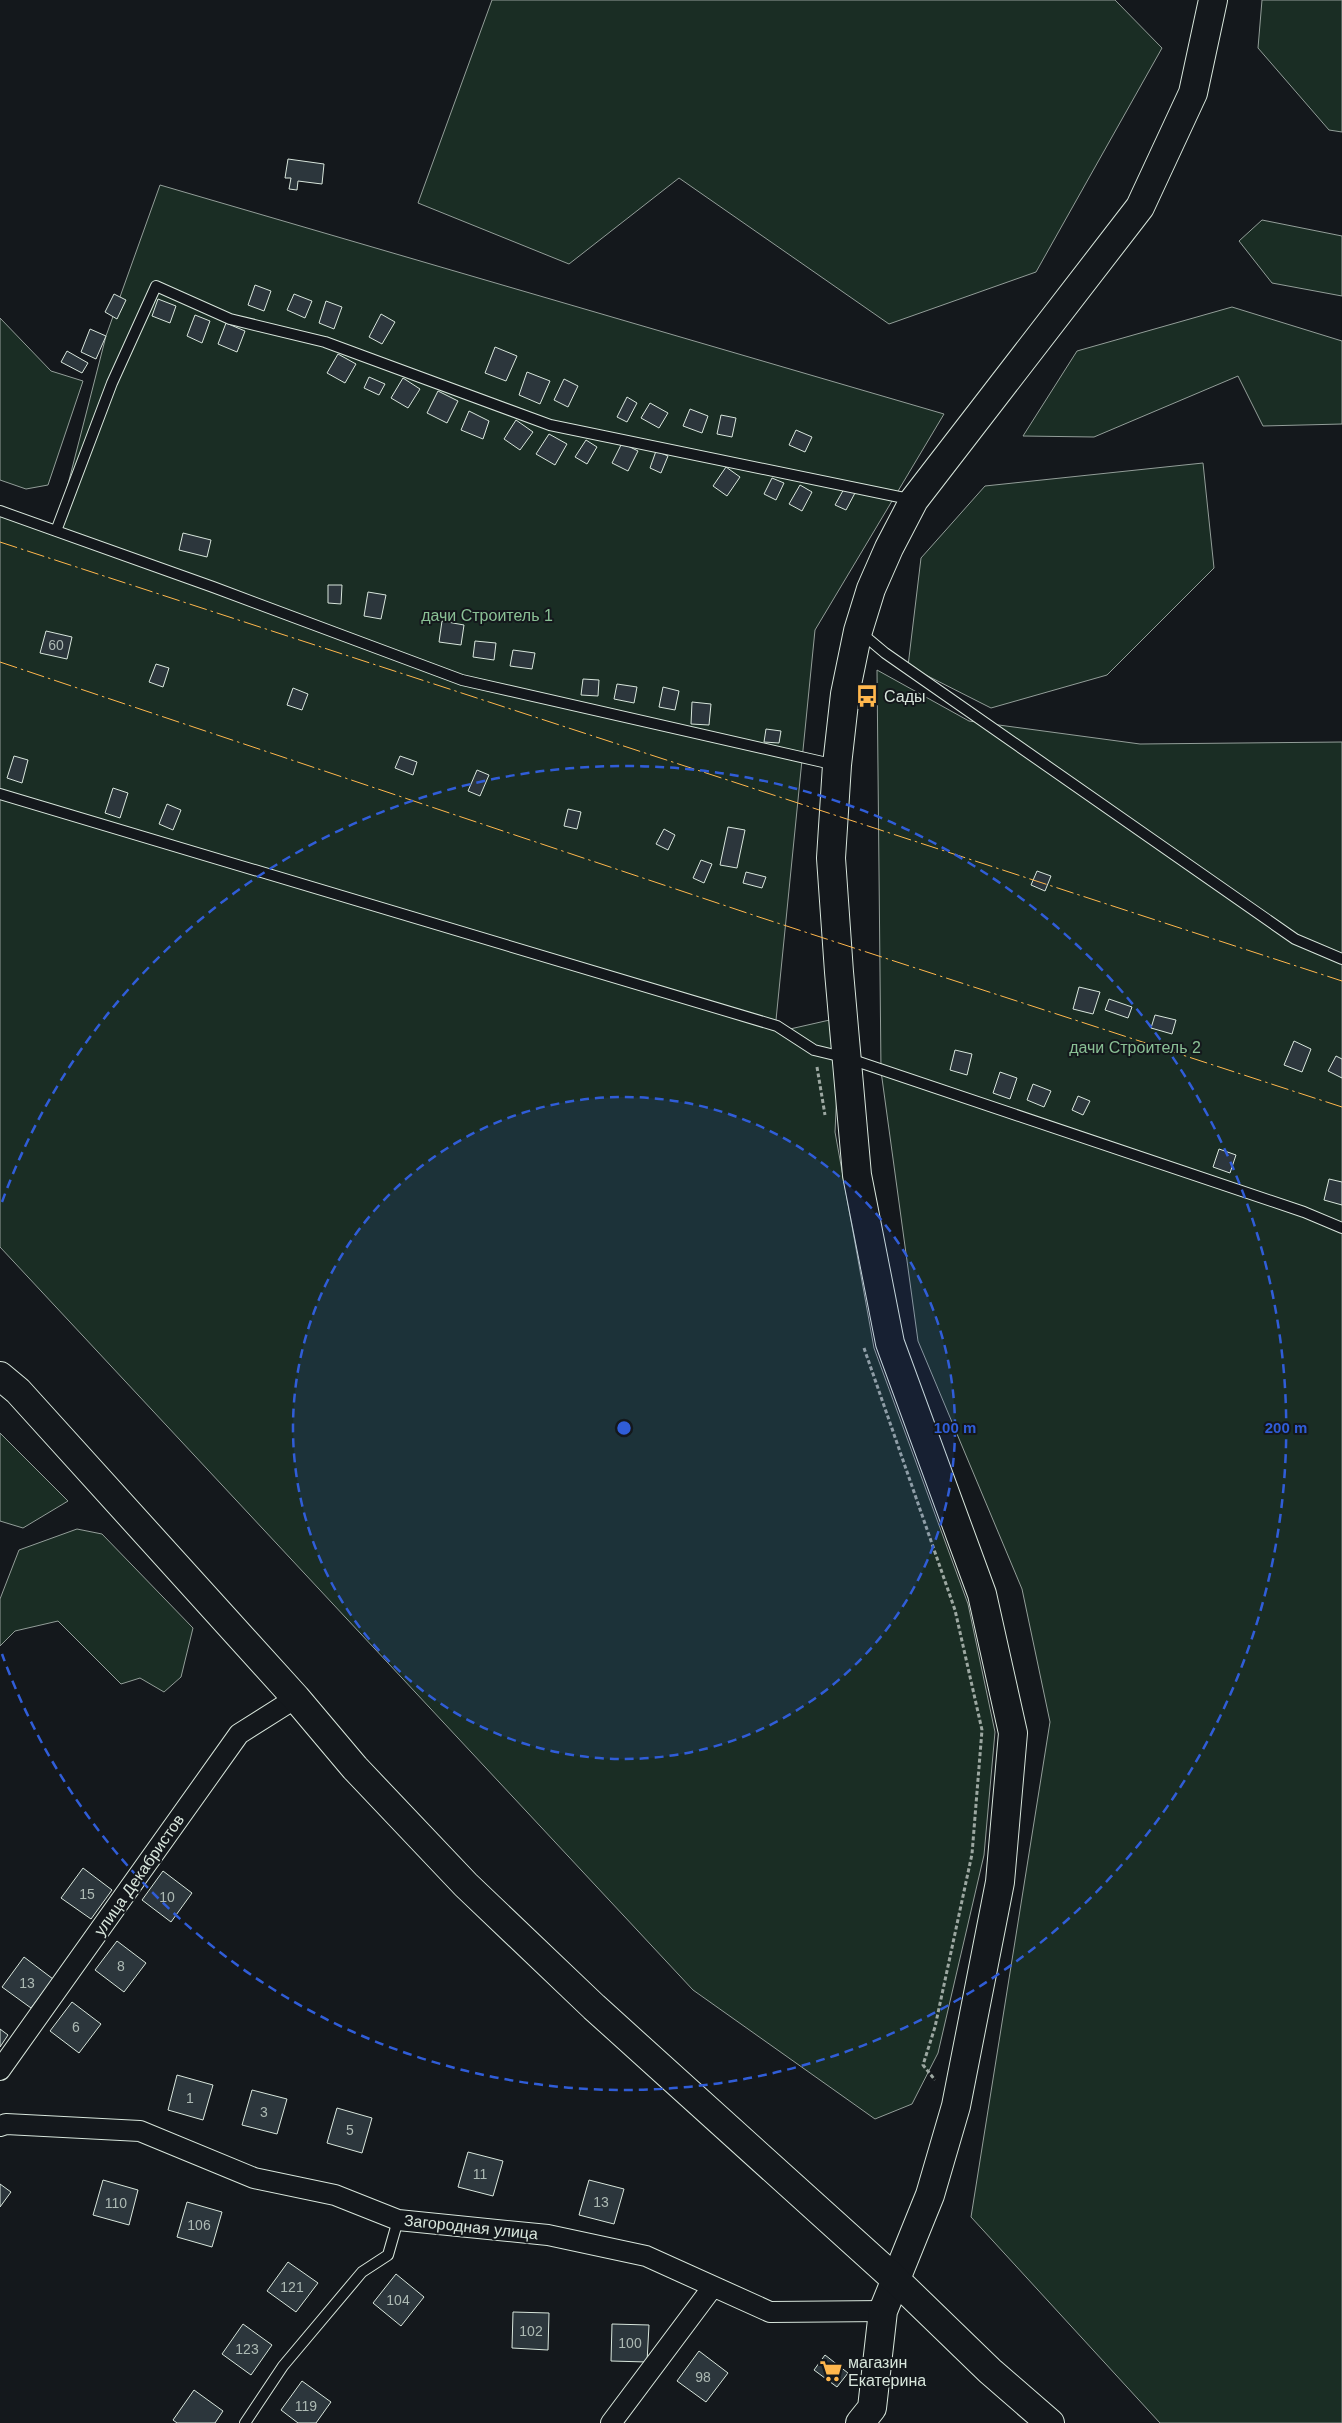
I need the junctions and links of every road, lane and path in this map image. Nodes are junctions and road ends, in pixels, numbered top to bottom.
1 (1213, 0) edge
2 (914, 500) junction
3 (0, 511) edge
4 (56, 531) junction
5 (858, 631) junction
6 (836, 765) junction
7 (0, 794) edge
8 (1342, 959) edge
9 (814, 1050) junction
10 (848, 1058) junction
11 (825, 1116) dead end
12 (1342, 1228) edge
13 (864, 1346) dead end
14 (0, 1376) edge
15 (296, 1698) junction
16 (0, 2070) edge
17 (956, 2106) junction
18 (0, 2126) edge
19 (398, 2220) junction
20 (896, 2280) junction
21 (712, 2288) junction
22 (883, 2311) junction
23 (245, 2423) edge
24 (611, 2423) edge
25 (860, 2423) edge
26 (1050, 2423) edge

1 - 2 main road
2 - 4 lane
2 - 5 main road
3 - 4 lane
4 - 6 lane
5 - 6 main road
5 - 8 lane
6 - 10 main road
7 - 9 lane
9 - 10 lane
9 - 11 path
10 - 12 lane
10 - 17 main road
13 - 17 path
14 - 15 main road
15 - 16 street, улица Декабристов
15 - 20 main road
17 - 20 main road
18 - 19 street, Загородная улица
19 - 21 street, Загородная улица
19 - 23 lane
20 - 22 main road
20 - 26 main road
21 - 22 street, Загородная улица
21 - 24 street
22 - 25 main road

